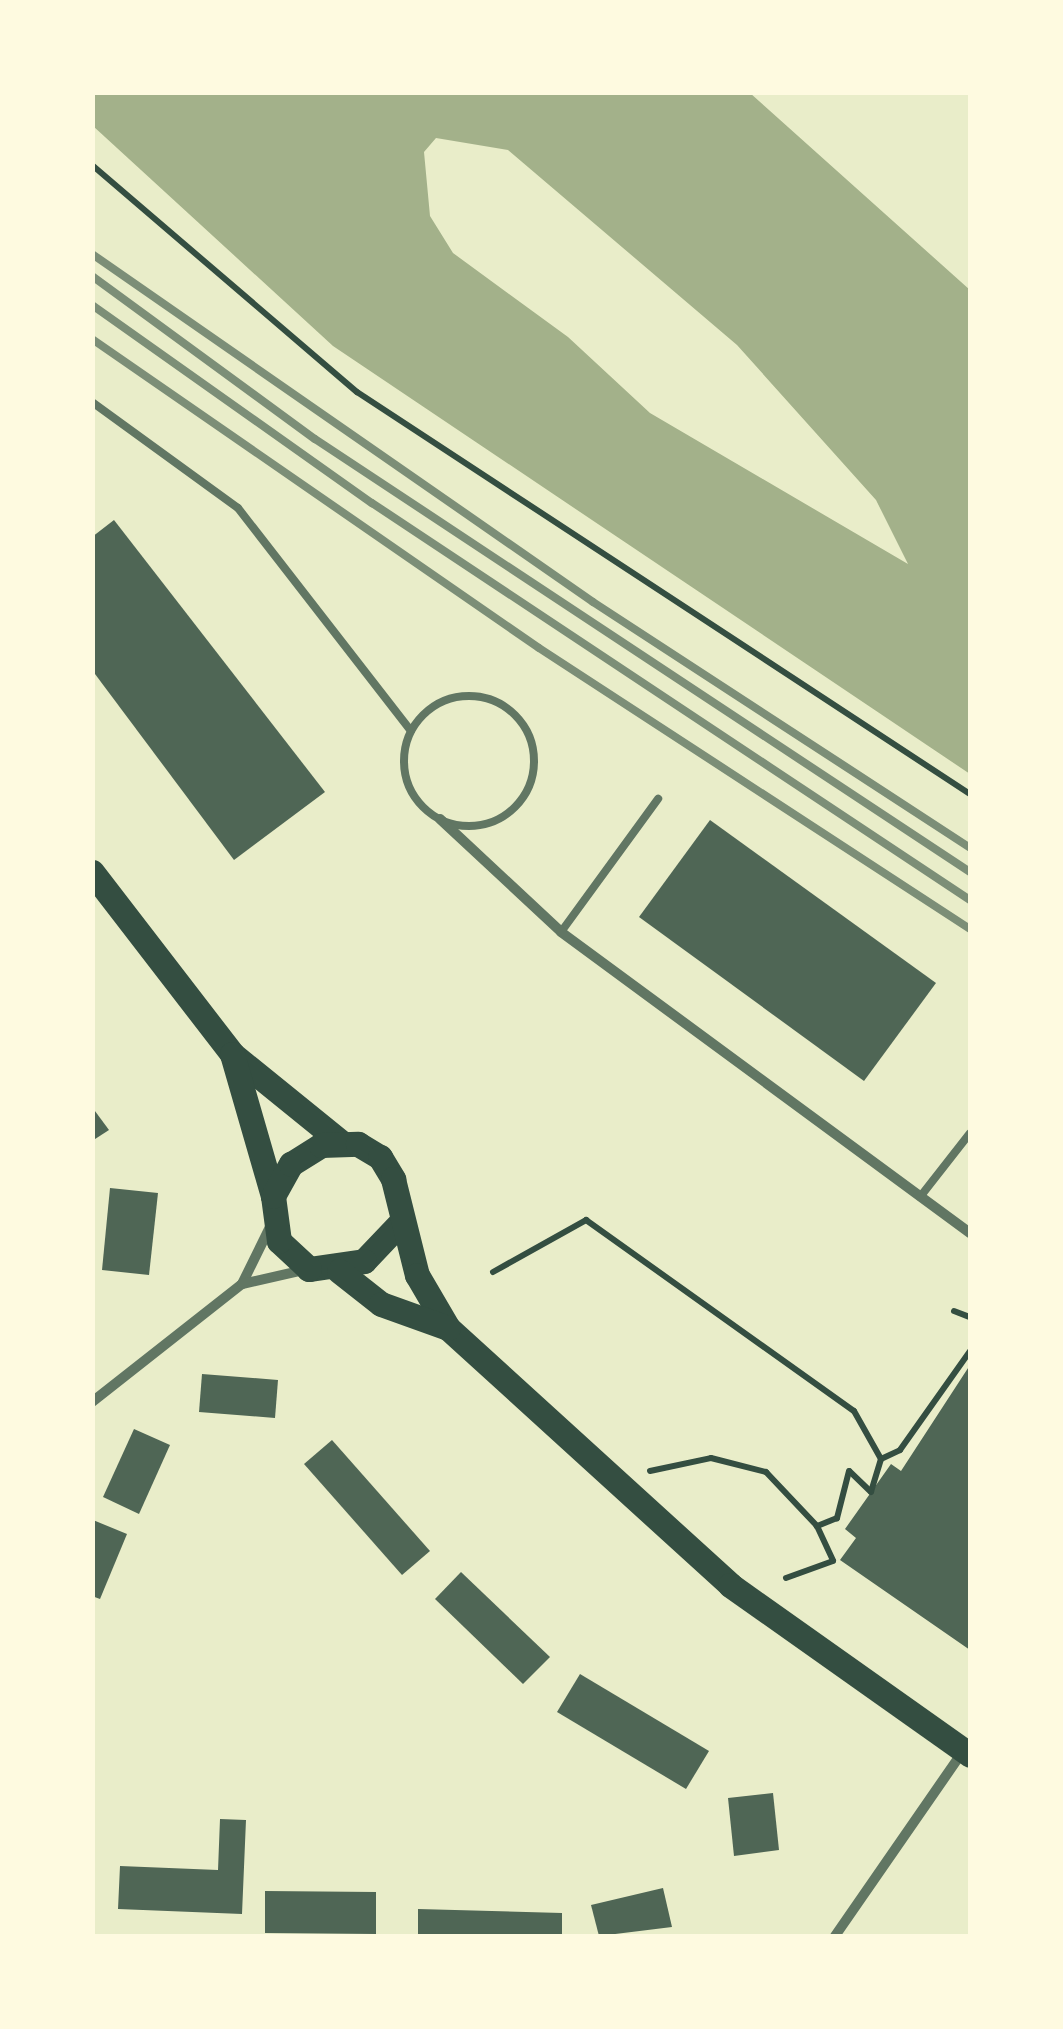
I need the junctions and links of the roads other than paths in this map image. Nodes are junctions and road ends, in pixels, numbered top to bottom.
1 (92, 402) edge
2 (411, 731) junction
3 (658, 799) dead end
4 (440, 819) junction
5 (92, 872) edge
6 (561, 932) junction
7 (232, 1054) junction
8 (970, 1133) edge
9 (342, 1143) junction
10 (920, 1197) junction
11 (273, 1209) junction
12 (401, 1222) junction
13 (970, 1233) edge
14 (309, 1269) junction
15 (339, 1272) junction
16 (242, 1284) junction
17 (448, 1328) junction
18 (92, 1402) edge
19 (967, 1753) edge
20 (835, 1936) edge

1 - 2 lane
2 - 4 lane
2 - 4 lane
3 - 6 lane
4 - 6 street
5 - 7 main road
6 - 10 street
7 - 9 main road
7 - 11 main road
8 - 10 lane
9 - 11 main road
9 - 12 main road
10 - 13 street
11 - 14 main road
11 - 16 street
12 - 15 main road
12 - 17 main road
14 - 15 main road
14 - 16 street
15 - 17 main road
16 - 18 street
17 - 19 main road
19 - 20 street

